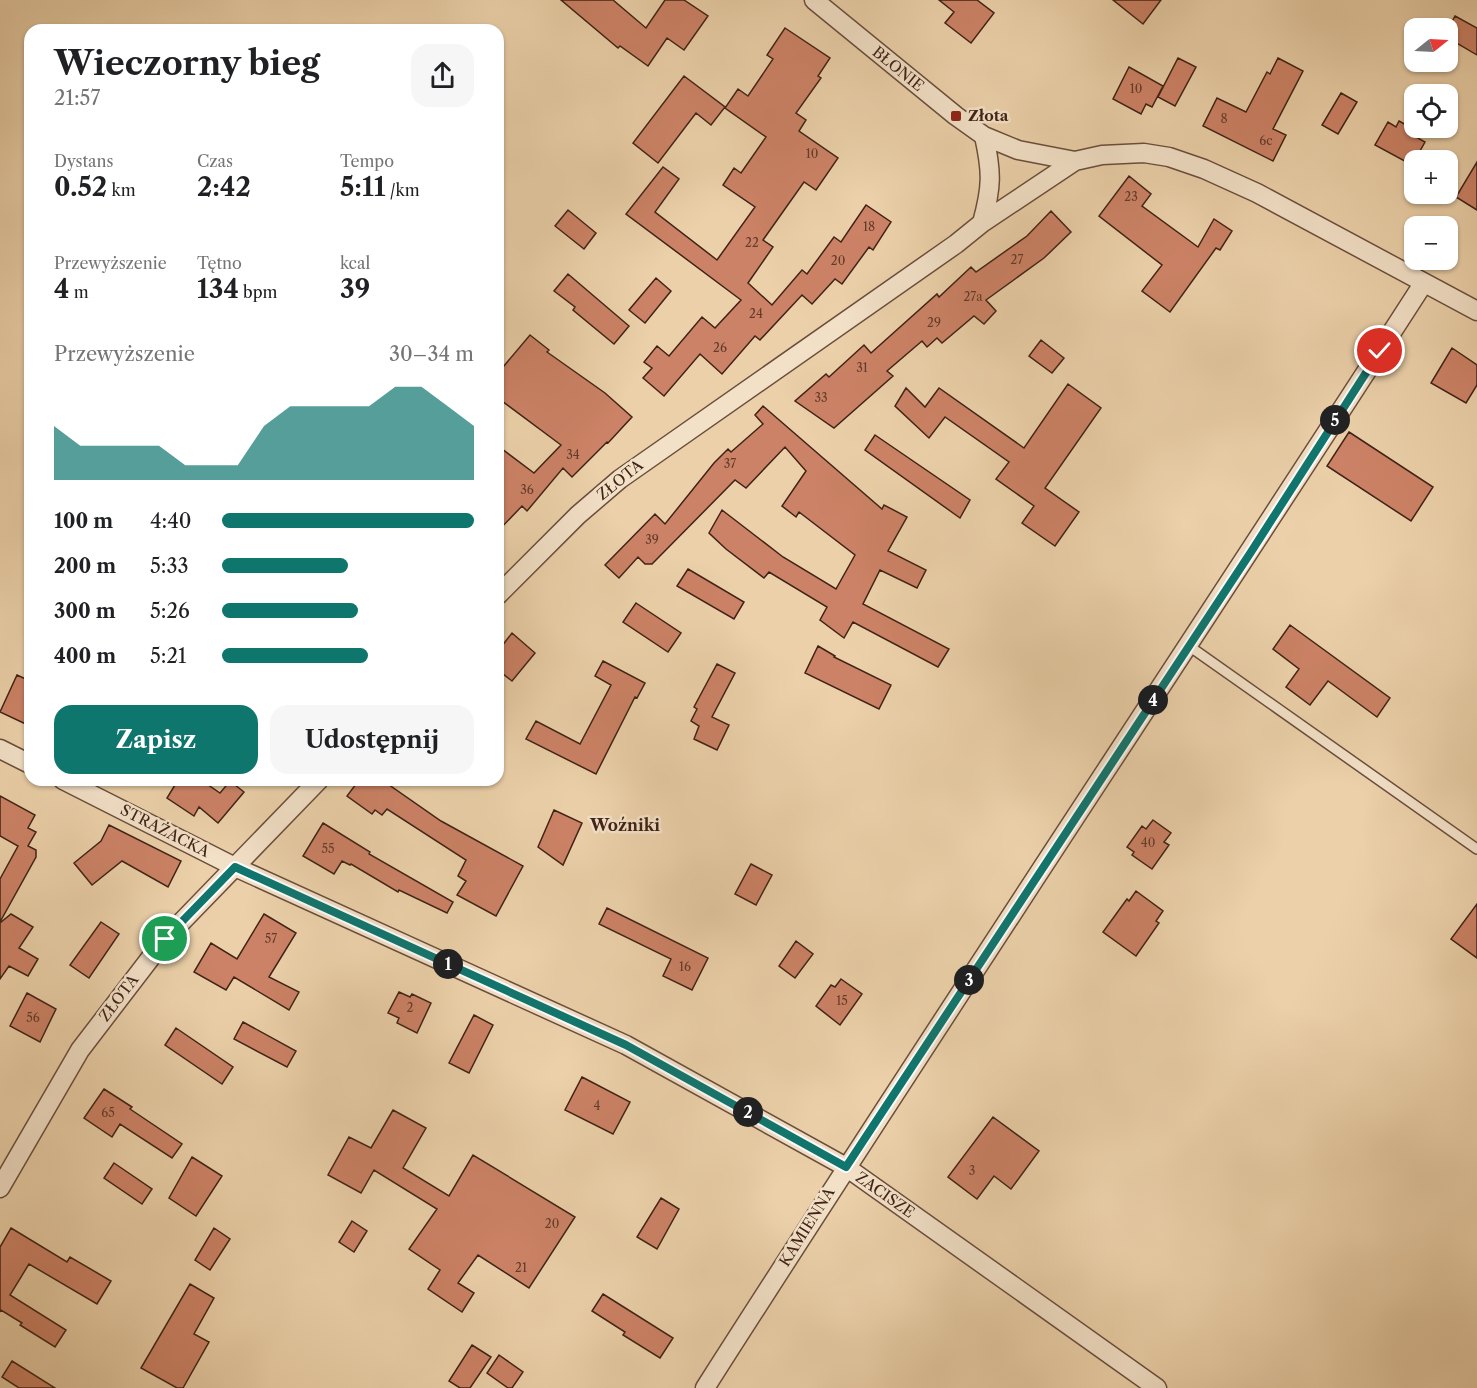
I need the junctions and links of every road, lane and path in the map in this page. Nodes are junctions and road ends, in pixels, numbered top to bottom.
1 (814, 0) edge
2 (984, 136) junction
3 (1075, 162) junction
4 (982, 223) junction
5 (1423, 284) junction
6 (1477, 311) edge
7 (504, 589) edge
8 (1189, 646) junction
9 (0, 748) edge
10 (24, 761) edge
11 (75, 786) edge
12 (313, 786) edge
13 (1477, 849) edge
14 (235, 867) junction
15 (846, 1167) junction
16 (0, 1188) edge
17 (705, 1388) edge
18 (1157, 1388) edge

1 - 2 street, BŁONIE
2 - 3 street, BŁONIE
2 - 4 street
3 - 4 street, ZŁOTA
3 - 5 street, ZŁOTA
4 - 7 street, ZŁOTA
5 - 6 street, ZŁOTA
5 - 8 street, KAMIENNA
8 - 13 lane
8 - 15 street, KAMIENNA
9 - 10 street
11 - 14 street, STRAŻACKA
12 - 14 street, ZŁOTA
14 - 15 street, ZACISZE
14 - 16 street, ZŁOTA
15 - 17 street, KAMIENNA
15 - 18 street, ZACISZE

